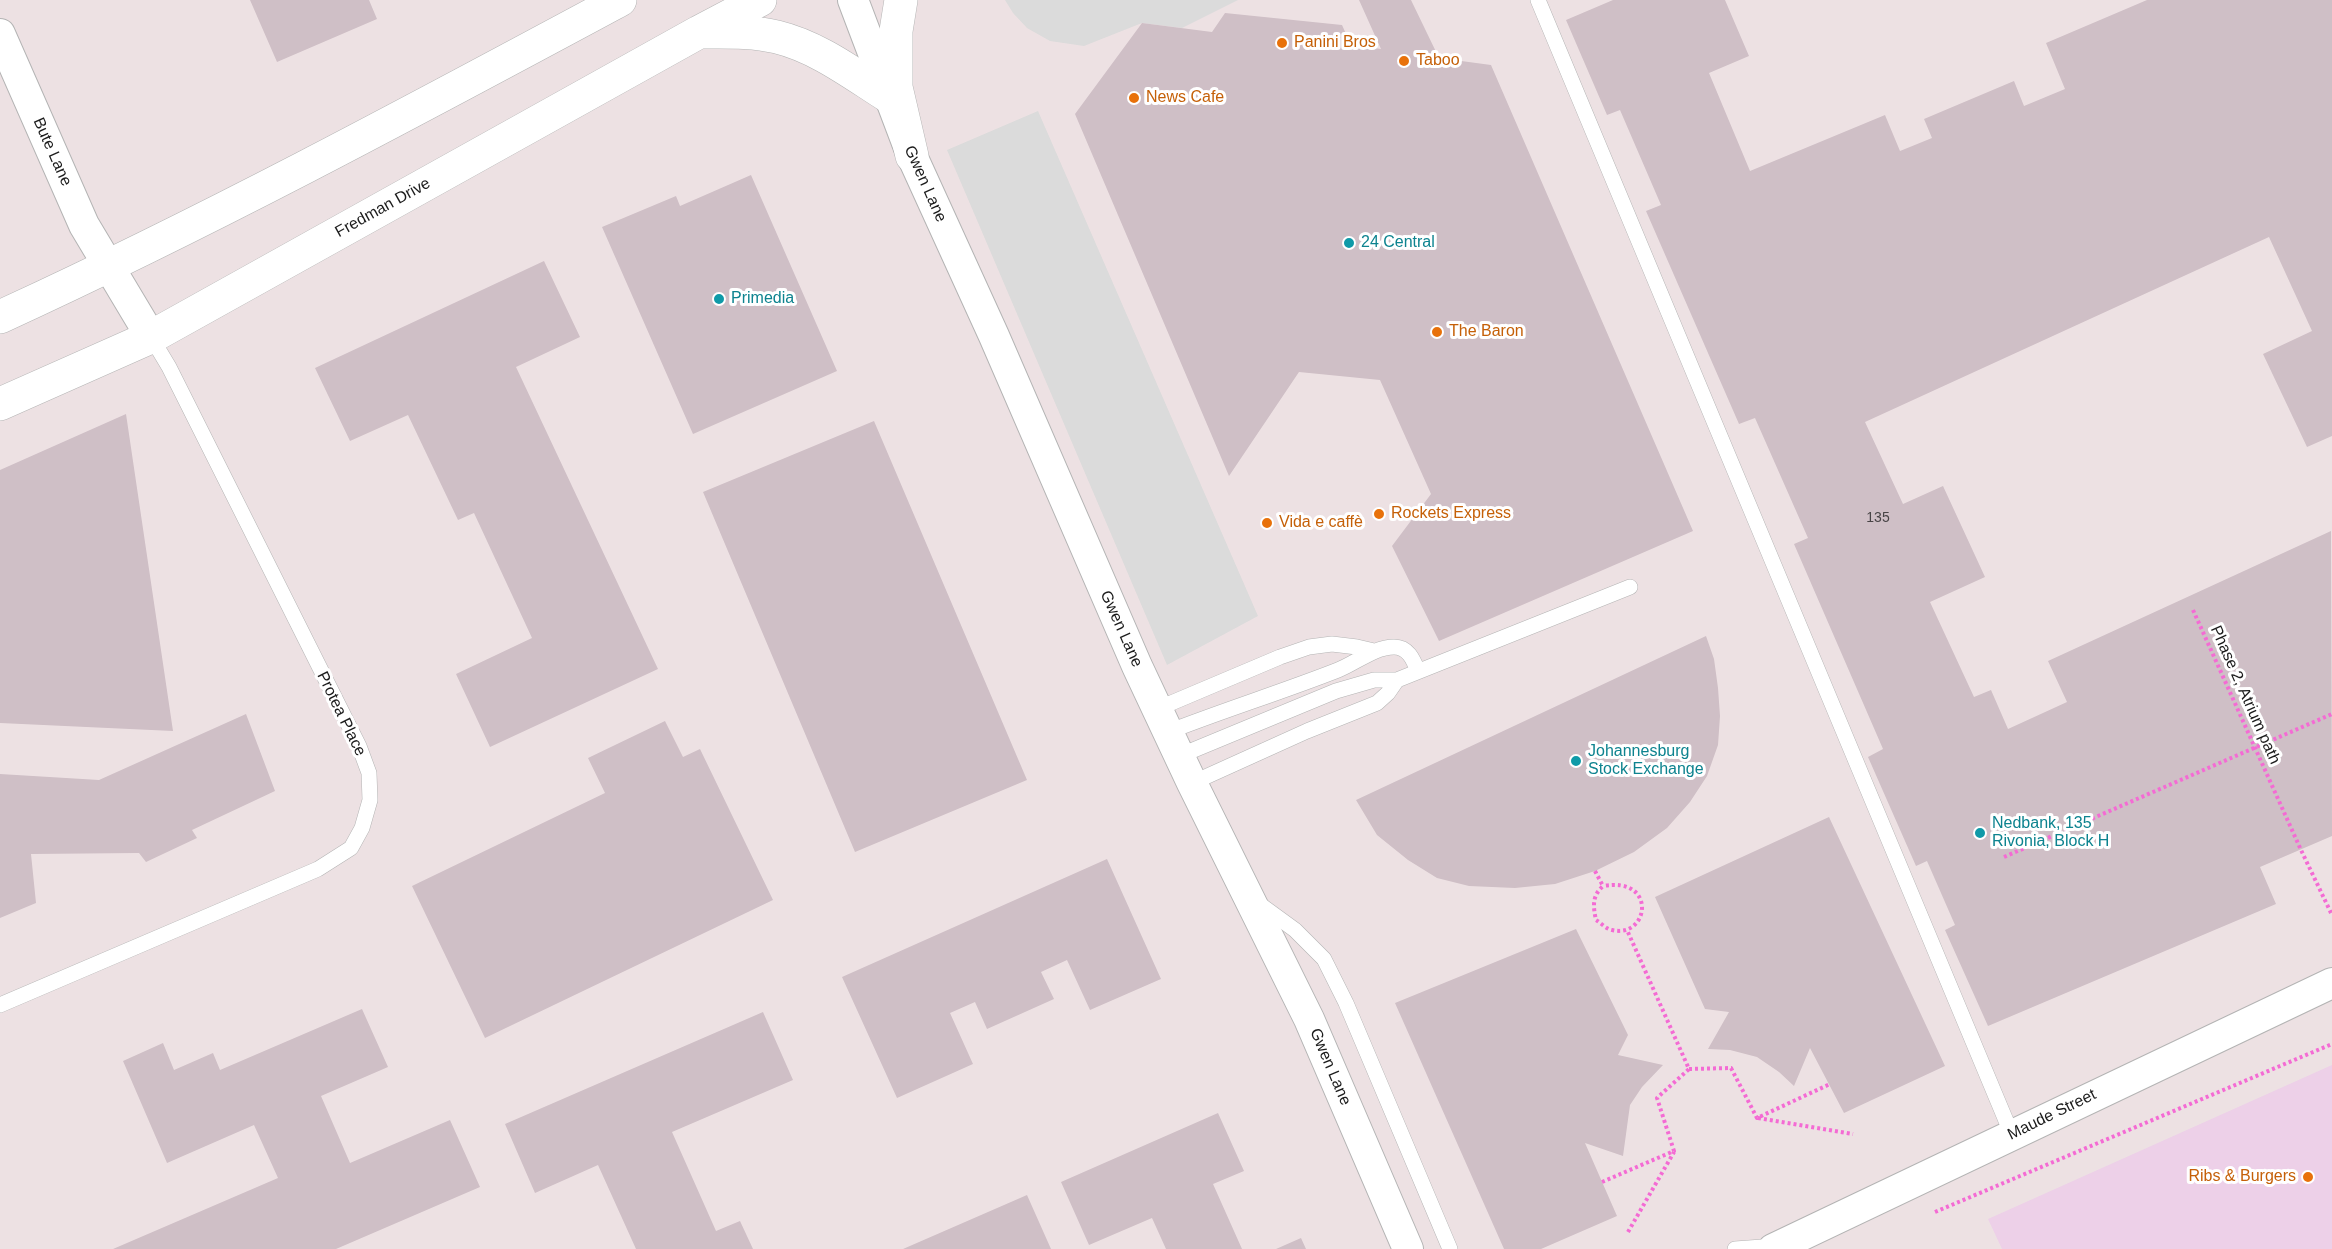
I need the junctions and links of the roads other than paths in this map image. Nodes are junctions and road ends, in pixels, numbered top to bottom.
1 (620, 0) edge
2 (760, 0) edge
3 (853, 0) edge
4 (901, 0) edge
5 (1538, 0) edge
6 (699, 32) junction
7 (0, 34) edge
8 (888, 96) junction
9 (912, 156) junction
10 (109, 267) junction
11 (0, 317) edge
12 (151, 337) junction
13 (0, 404) edge
14 (1630, 587) dead end
15 (1374, 651) junction
16 (1418, 671) junction
17 (1397, 680) junction
18 (1168, 732) junction
19 (1192, 783) junction
20 (1246, 894) junction
21 (2332, 983) edge
22 (0, 1005) edge
23 (2012, 1135) junction
24 (1776, 1248) edge
25 (1408, 1249) edge
26 (1450, 1249) edge
27 (1735, 1249) edge

1 - 10 street
2 - 6 street, Fredman Drive
3 - 8 street, Gwen Lane
4 - 9 street
5 - 23 lane
6 - 8 street
6 - 12 street, Fredman Drive
7 - 10 street, Bute Lane
8 - 9 street, Gwen Lane
9 - 18 street, Gwen Lane
10 - 11 street
10 - 12 street, Bute Lane
12 - 13 street, Fredman Drive
12 - 22 lane, Protea Place
14 - 16 lane
15 - 16 lane
15 - 18 lane
15 - 18 lane
16 - 17 lane
17 - 18 lane
17 - 19 lane
18 - 19 street, Gwen Lane
19 - 20 street, Gwen Lane
20 - 25 street, Gwen Lane
20 - 26 lane
21 - 23 street, Maude Street
23 - 24 street, Maude Street
24 - 27 lane

